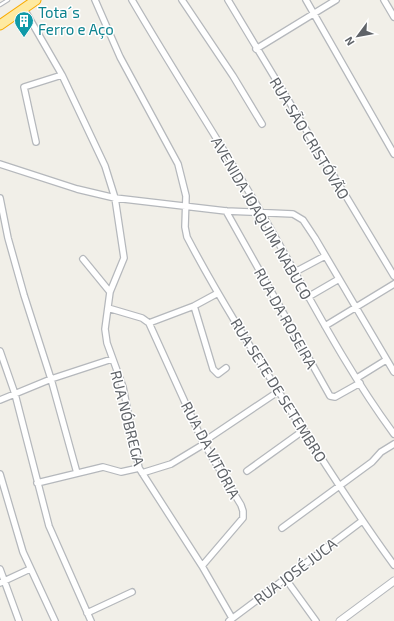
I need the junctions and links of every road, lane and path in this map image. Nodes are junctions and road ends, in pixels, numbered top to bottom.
1 (8, 0) edge
2 (36, 0) edge
3 (95, 0) edge
4 (132, 0) edge
5 (182, 0) edge
6 (228, 0) edge
7 (306, 0) edge
8 (336, 0) edge
9 (384, 0) edge
10 (0, 5) edge
11 (24, 9) junction
12 (313, 14) junction
13 (394, 17) edge
14 (0, 26) edge
15 (256, 48) junction
16 (62, 75) junction
17 (262, 124) dead end
18 (36, 142) dead end
19 (394, 154) edge
20 (0, 164) edge
21 (0, 198) edge
22 (116, 198) junction
23 (186, 205) junction
24 (226, 211) junction
25 (261, 213) junction
26 (325, 256) junction
27 (83, 259) dead end
28 (295, 272) junction
29 (394, 276) edge
30 (339, 280) junction
31 (394, 284) edge
32 (110, 292) junction
33 (218, 293) junction
34 (308, 297) junction
35 (194, 306) junction
36 (356, 307) junction
37 (108, 308) junction
38 (149, 323) junction
39 (324, 326) junction
40 (0, 351) edge
41 (112, 359) junction
42 (386, 360) junction
43 (226, 368) dead end
44 (394, 372) edge
45 (52, 379) junction
46 (358, 381) junction
47 (279, 391) junction
48 (15, 394) junction
49 (0, 400) edge
50 (304, 430) junction
51 (394, 434) edge
52 (204, 443) junction
53 (394, 444) edge
54 (140, 470) junction
55 (247, 471) dead end
56 (78, 473) junction
57 (0, 474) edge
58 (37, 483) junction
59 (339, 485) junction
60 (362, 522) junction
61 (282, 528) dead end
62 (394, 565) edge
63 (202, 566) junction
64 (0, 569) edge
65 (30, 569) junction
66 (285, 578) junction
67 (394, 581) edge
68 (2, 582) edge
69 (132, 592) dead end
70 (87, 613) junction
71 (230, 620) edge
72 (19, 621) edge
73 (55, 621) edge
74 (91, 621) edge
75 (316, 621) edge
76 (340, 621) edge

1 - 10 lane
2 - 11 highway
3 - 23 street, RUA SETE DE SETEMBRO
4 - 25 street, AVENIDA JOAQUIM NABUCO
5 - 17 street
6 - 15 street, RUA SÃO CRISTÓVÃO
7 - 12 street
8 - 12 street
9 - 13 street
11 - 14 highway
11 - 16 street, RUA NÓBREGA
12 - 15 street
12 - 19 street
15 - 29 street, RUA SÃO CRISTÓVÃO
16 - 18 street
16 - 22 street, RUA NÓBREGA
20 - 22 street
21 - 45 street
22 - 23 street
22 - 32 street, RUA NÓBREGA
23 - 24 street
23 - 33 street, RUA SETE DE SETEMBRO
24 - 25 street
24 - 46 street, RUA DA ROSEIRA
25 - 26 street
25 - 28 street, AVENIDA JOAQUIM NABUCO
26 - 28 street
26 - 30 street
27 - 32 street
28 - 34 street, AVENIDA JOAQUIM NABUCO
30 - 34 street
30 - 36 street
31 - 36 street
32 - 37 street, RUA NÓBREGA
33 - 35 street
33 - 47 street, RUA SETE DE SETEMBRO
34 - 39 street, AVENIDA JOAQUIM NABUCO
35 - 38 street
35 - 43 street
36 - 39 street
36 - 42 street
37 - 38 street
37 - 41 street, RUA NÓBREGA
38 - 52 street, RUA DA VITÓRIA
39 - 46 street, AVENIDA JOAQUIM NABUCO
40 - 48 street
41 - 45 street
41 - 54 street, RUA NÓBREGA
42 - 44 street
42 - 46 street
45 - 48 street
45 - 56 street
46 - 51 street, AVENIDA JOAQUIM NABUCO
47 - 50 street, RUA SETE DE SETEMBRO
47 - 52 street
48 - 49 street
48 - 58 street
50 - 55 street
50 - 59 street, RUA SETE DE SETEMBRO
52 - 54 street
52 - 63 street, RUA DA VITÓRIA
53 - 59 street
54 - 56 street
54 - 63 street, RUA NÓBREGA
56 - 58 street
57 - 65 street
58 - 70 street
59 - 60 street, RUA SETE DE SETEMBRO
59 - 61 street
60 - 62 street, RUA SETE DE SETEMBRO
60 - 66 street, RUA JOSÉ JUCA
63 - 71 street, RUA NÓBREGA
64 - 68 street
65 - 68 street
65 - 73 street
66 - 71 street, RUA JOSÉ JUCA
66 - 75 street
67 - 76 street
68 - 72 street
69 - 70 street
70 - 74 street

